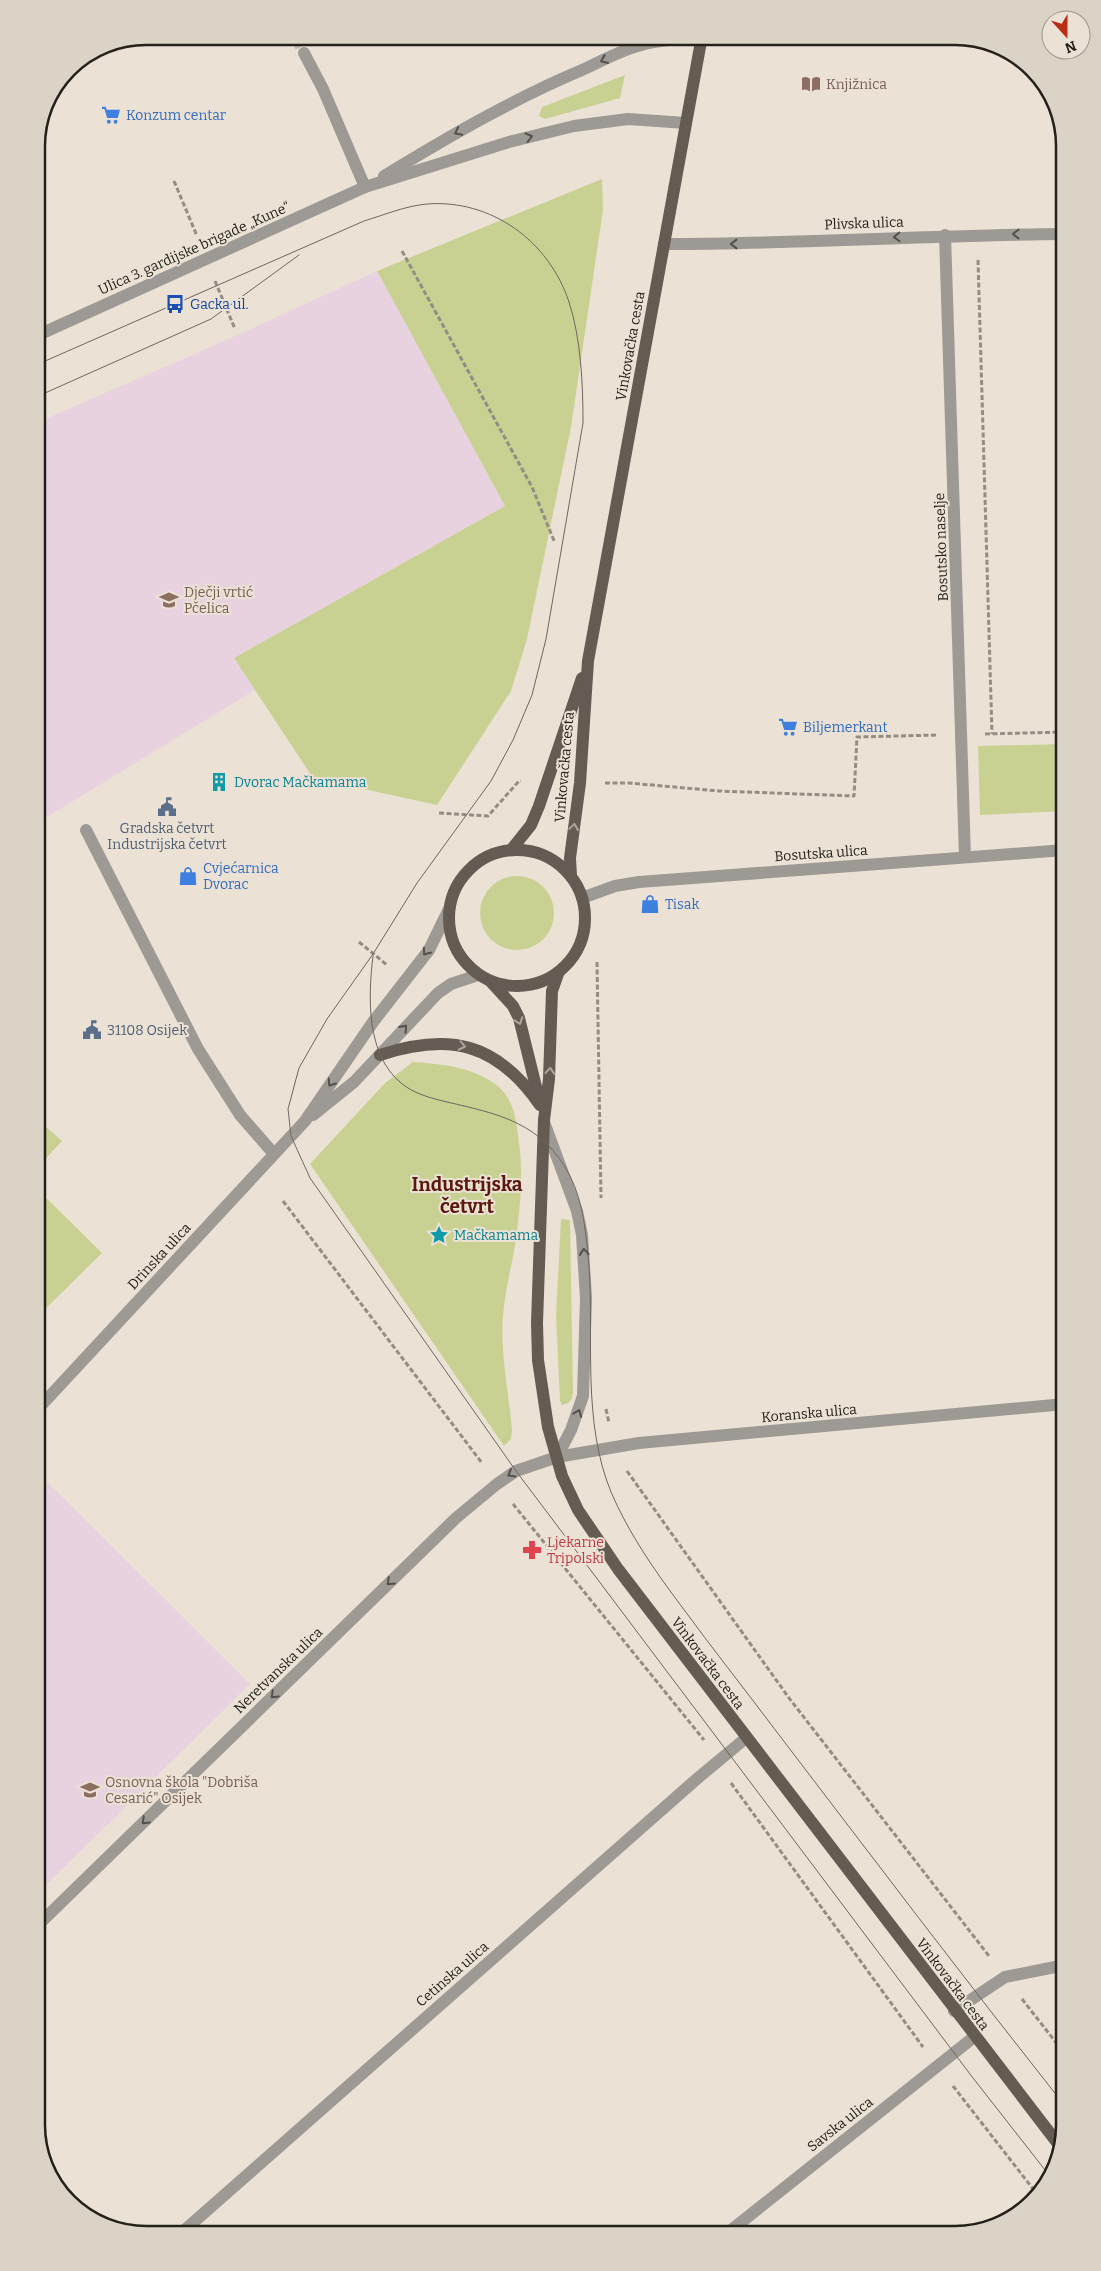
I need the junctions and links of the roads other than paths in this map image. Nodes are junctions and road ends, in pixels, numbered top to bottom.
1 (642, 45) edge
2 (701, 45) edge
3 (304, 53) tunnel mouth
4 (686, 124) junction
5 (365, 187) junction
6 (1056, 234) edge
7 (946, 235) junction
8 (664, 244) junction
9 (45, 332) edge
10 (588, 661) junction
11 (86, 830) dead end
12 (511, 850) junction
13 (1056, 851) edge
14 (965, 857) junction
15 (571, 876) junction
16 (582, 898) junction
17 (449, 909) junction
18 (558, 974) junction
19 (478, 975) junction
20 (491, 982) junction
21 (380, 1055) junction
22 (540, 1105) junction
23 (544, 1120) junction
24 (305, 1121) junction
25 (274, 1154) junction
26 (45, 1401) edge
27 (1056, 1405) edge
28 (556, 1457) junction
29 (746, 1738) junction
30 (45, 1918) edge
31 (1056, 1967) edge
32 (954, 2011) junction
33 (974, 2037) junction
34 (1055, 2140) edge
35 (188, 2226) edge
36 (736, 2226) edge

1 -> 5 street, Ulica 3. gardijske brigade „Kune“
2 - 4 main road, Vinkovačka cesta
3 - 5 street
5 -> 4 street, Ulica 3. gardijske brigade „Kune“
4 - 8 main road, Vinkovačka cesta
5 - 9 street, Ulica 3. gardijske brigade „Kune“
6 -> 7 street, Plivska ulica
7 -> 8 street, Plivska ulica
7 - 14 street, Bosutsko naselje
8 - 10 main road, Vinkovačka cesta
10 - 12 main road, Vinkovačka cesta
15 -> 10 main road, Vinkovačka cesta
11 - 25 street
12 - 15 main road
12 - 17 main road
13 - 14 street, Bosutska ulica
14 - 16 street, Bosutska ulica
15 - 16 main road
16 - 18 main road
17 - 19 main road
17 -> 24 street, Drinska ulica
18 - 20 main road
23 -> 18 main road, Vinkovačka cesta
19 - 20 main road
21 -> 19 street, Drinska ulica
20 -> 22 main road, Vinkovačka cesta
21 -> 22 main road
21 - 24 street, Drinska ulica
22 - 23 main road, Vinkovačka cesta
23 - 28 main road, Vinkovačka cesta
28 -> 23 street
24 - 25 street, Drinska ulica
25 - 26 street, Drinska ulica
27 - 28 street, Koranska ulica
28 - 29 main road, Vinkovačka cesta
28 -> 30 street, Neretvanska ulica
29 - 32 main road, Vinkovačka cesta
29 - 35 street, Cetinska ulica
31 - 32 street
32 - 33 main road, Vinkovačka cesta
33 - 34 main road, Vinkovačka cesta
33 - 36 street, Savska ulica

